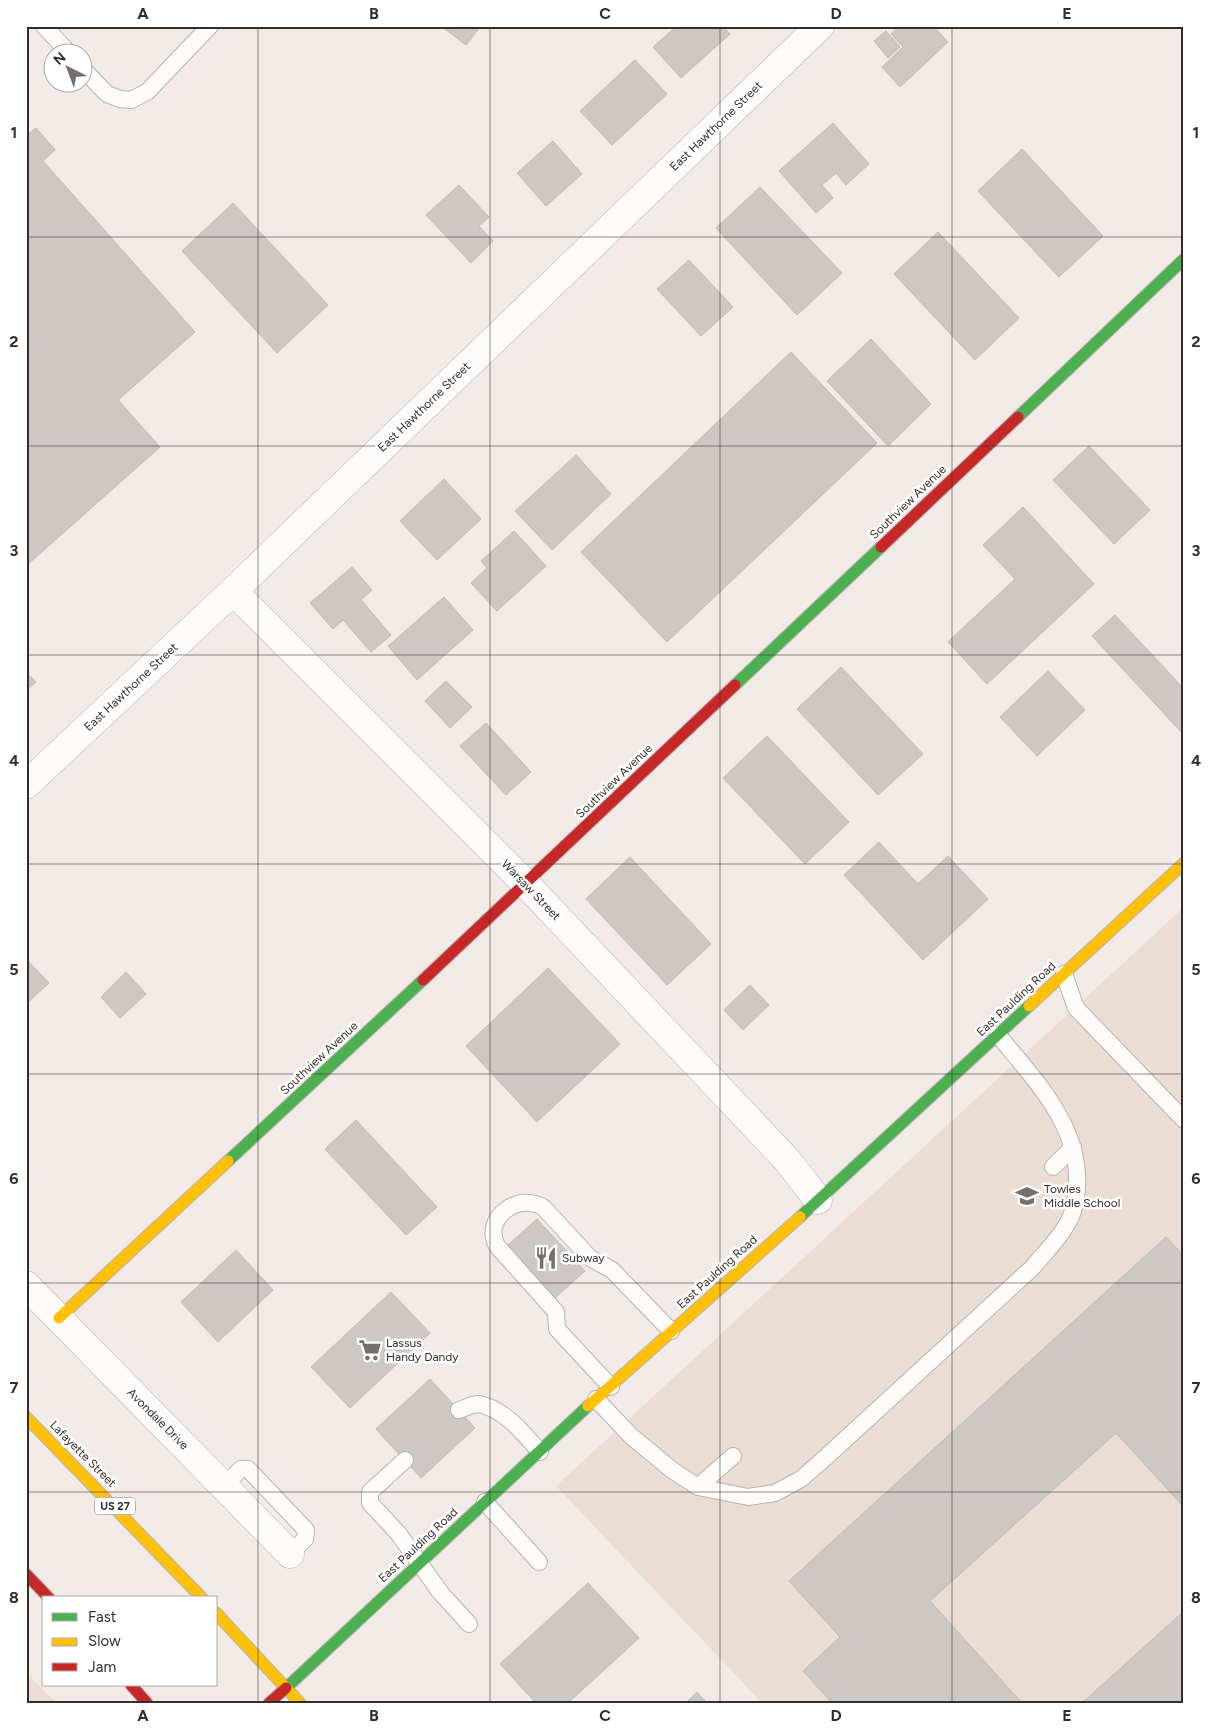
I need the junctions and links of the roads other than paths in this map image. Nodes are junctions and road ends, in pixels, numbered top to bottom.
1 (44, 26) edge
2 (210, 26) edge
3 (820, 26) edge
4 (59, 42) edge
5 (92, 78) edge
6 (1184, 259) edge
7 (233, 591) junction
8 (26, 785) edge
9 (1184, 863) edge
10 (526, 884) junction
11 (1064, 974) junction
12 (998, 1035) junction
13 (1184, 1120) edge
14 (1073, 1147) junction
15 (1053, 1167) dead end
16 (818, 1200) junction
17 (26, 1285) edge
18 (58, 1318) junction
19 (671, 1331) junction
20 (611, 1387) junction
21 (596, 1399) junction
22 (459, 1410) dead end
23 (26, 1417) edge
24 (540, 1452) junction
25 (733, 1456) dead end
26 (404, 1460) dead end
27 (698, 1487) junction
28 (485, 1502) junction
29 (290, 1554) dead end
30 (538, 1562) dead end
31 (418, 1563) junction
32 (26, 1574) edge
33 (47, 1596) edge
34 (200, 1596) edge
35 (218, 1615) edge
36 (469, 1624) dead end
37 (132, 1686) edge
38 (286, 1688) junction
39 (147, 1703) edge
40 (269, 1703) edge
41 (300, 1703) edge

1 - 4 lane
2 - 5 lane
3 - 7 street, East Hawthorne Street
6 - 10 main road, Southview Avenue
7 - 8 street, East Hawthorne Street
7 - 10 street, Warsaw Street
9 - 11 main road, East Paulding Road
10 - 16 street, Warsaw Street
10 - 18 main road, Southview Avenue
11 - 12 main road, East Paulding Road
11 - 13 lane
12 - 14 lane
12 - 16 main road, East Paulding Road
14 - 15 lane
14 - 27 lane
16 - 19 main road, East Paulding Road
17 - 18 street, Avondale Drive
18 - 29 street, Avondale Drive
19 - 20 main road, East Paulding Road
19 - 20 lane
20 - 21 main road, East Paulding Road
21 - 24 main road, East Paulding Road
21 - 27 lane
22 - 24 lane
23 - 34 main road, Lafayette Street / US 27
24 - 28 main road, East Paulding Road
25 - 27 lane
26 - 31 lane
28 - 30 lane
28 - 31 main road, East Paulding Road
31 - 36 lane
31 - 38 main road, East Paulding Road
32 - 33 main road
35 - 38 main road
37 - 39 main road
38 - 40 main road, East Paulding Road
38 - 41 main road

